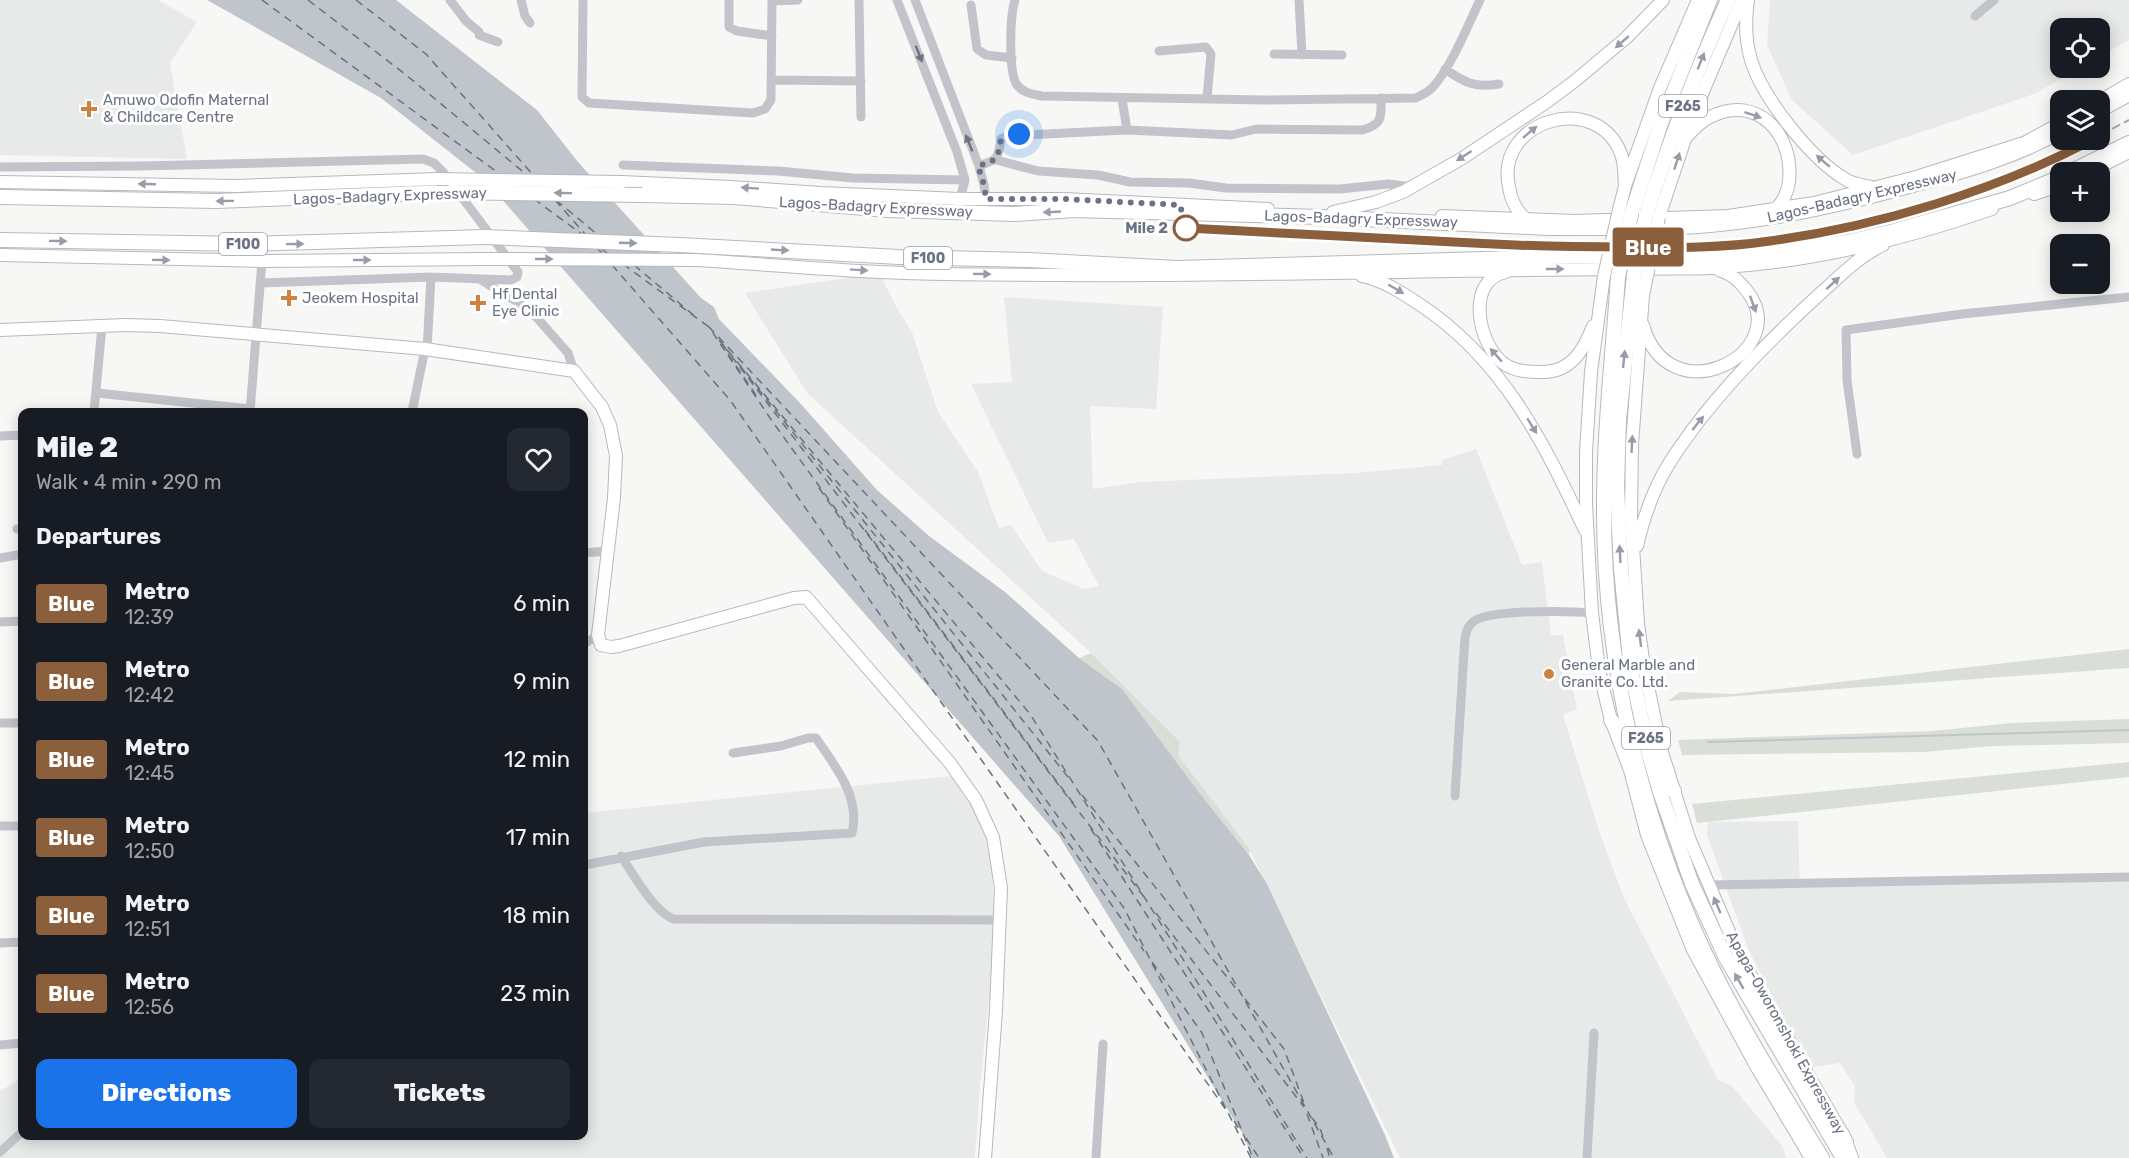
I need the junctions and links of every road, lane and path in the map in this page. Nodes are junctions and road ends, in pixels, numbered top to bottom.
1 (450, 0) edge
2 (521, 0) edge
3 (583, 0) edge
4 (729, 0) edge
5 (798, 0) edge
6 (859, 0) edge
7 (897, 0) edge
8 (915, 0) edge
9 (1016, 0) edge
10 (1299, 0) edge
11 (1480, 0) edge
12 (1662, 0) edge
13 (1698, 0) edge
14 (1710, 0) edge
15 (1728, 0) edge
16 (1742, 0) edge
17 (1748, 0) edge
18 (1994, 0) edge
19 (772, 1) edge
20 (971, 5) dead end
21 (1975, 16) dead end
22 (530, 23) dead end
23 (772, 36) junction
24 (498, 42) dead end
25 (1159, 51) dead end
26 (1274, 54) dead end
27 (1302, 55) junction
28 (1342, 55) dead end
29 (1012, 58) junction
30 (1445, 69) junction
31 (771, 80) junction
32 (861, 81) junction
33 (1499, 84) dead end
34 (2129, 84) edge
35 (2129, 94) edge
36 (2110, 95) edge
37 (1208, 98) junction
38 (1381, 98) junction
39 (1122, 99) junction
40 (2110, 104) edge
41 (861, 117) dead end
42 (2050, 129) edge
43 (1127, 130) junction
44 (2050, 137) edge
45 (1684, 139) junction
46 (2129, 143) edge
47 (2129, 152) edge
48 (996, 160) junction
49 (2090, 162) edge
50 (2109, 162) edge
51 (623, 165) dead end
52 (978, 166) junction
53 (0, 167) edge
54 (965, 180) junction
55 (0, 182) edge
56 (2050, 182) edge
57 (1625, 186) junction
58 (1415, 187) junction
59 (1873, 187) junction
60 (2050, 189) edge
61 (0, 196) edge
62 (960, 199) junction
63 (986, 199) junction
64 (1775, 209) junction
65 (1333, 212) junction
66 (1625, 215) junction
67 (1653, 216) junction
68 (1526, 219) junction
69 (1911, 234) junction
70 (0, 240) edge
71 (0, 255) edge
72 (262, 261) junction
73 (1712, 268) junction
74 (1516, 270) junction
75 (1340, 272) junction
76 (1640, 276) junction
77 (431, 277) junction
78 (479, 279) junction
79 (260, 283) junction
80 (2129, 297) edge
81 (1599, 311) junction
82 (1641, 319) junction
83 (102, 326) junction
84 (0, 330) edge
85 (256, 335) junction
86 (426, 350) junction
87 (574, 371) junction
88 (97, 393) junction
89 (95, 408) edge
90 (224, 408) edge
91 (250, 408) edge
92 (413, 408) edge
93 (18, 435) edge
94 (0, 436) edge
95 (1857, 453) dead end
96 (1588, 535) junction
97 (608, 551) junction
98 (588, 553) edge
99 (17, 555) dead end
100 (0, 558) edge
101 (1635, 571) junction
102 (1592, 613) junction
103 (18, 621) edge
104 (0, 622) edge
105 (598, 635) junction
106 (588, 641) edge
107 (1627, 715) junction
108 (1611, 720) junction
109 (0, 723) edge
110 (18, 723) edge
111 (1624, 739) junction
112 (733, 753) dead end
113 (1647, 764) junction
114 (1674, 791) junction
115 (1455, 796) dead end
116 (0, 826) edge
117 (18, 826) edge
118 (621, 856) junction
119 (588, 864) edge
120 (2129, 877) edge
121 (1708, 885) junction
122 (1000, 920) junction
123 (18, 942) edge
124 (0, 943) edge
125 (1594, 1034) dead end
126 (18, 1043) edge
127 (1103, 1044) dead end
128 (0, 1045) edge
129 (18, 1136) edge
130 (1838, 1140) junction
131 (0, 1152) edge
132 (983, 1157) edge
133 (1096, 1158) edge
134 (1587, 1158) edge
135 (1811, 1158) edge
136 (1822, 1158) edge
137 (1842, 1158) edge
138 (1850, 1158) edge
139 (1857, 1158) edge

1 - 24 street
2 - 22 street
3 - 31 street
4 - 23 street
5 - 19 street
6 - 32 street
7 -> 54 street
52 -> 8 street
9 - 29 street
10 - 27 street
11 - 30 street
12 -> 58 main road
13 - 57 main road, Apapa-Oworonshoki Expressway
14 - 66 highway, Apapa-Oworonshoki Expressway / F265
67 -> 15 highway, Apapa-Oworonshoki Expressway / F265
16 - 45 main road, Apapa-Oworonshoki Expressway
59 -> 17 main road
18 - 21 street
19 - 23 street
20 - 29 street
23 - 31 street
25 - 37 street
26 - 27 street
27 - 28 street
29 - 39 street
30 - 33 street
30 - 38 street
31 - 32 street
32 - 41 street
34 - 36 main road
35 - 40 highway
37 - 38 street
37 - 39 street
38 - 43 street
39 - 43 street
42 - 59 main road, Lagos-Badagry Expressway
43 - 48 street
44 -> 61 highway, Lagos-Badagry Expressway, bridge
45 -> 64 main road
67 -> 45 main road, Apapa-Oworonshoki Expressway
46 - 49 highway
47 - 50 main road
48 - 52 street
48 - 58 street
51 - 54 street
52 - 63 street
53 - 78 street
54 - 62 street
62 -> 55 main road, Lagos-Badagry Expressway, bridge
70 -> 56 highway, F100, bridge
57 - 66 main road, Apapa-Oworonshoki Expressway
68 -> 57 main road
58 - 65 main road
59 - 64 main road, Lagos-Badagry Expressway
60 - 69 main road
62 - 63 main road, Lagos-Badagry Expressway
63 - 65 main road, Lagos-Badagry Expressway
64 - 68 main road, Lagos-Badagry Expressway
65 - 68 main road, Lagos-Badagry Expressway
66 - 81 main road, Apapa-Oworonshoki Expressway, bridge
66 - 107 highway, Apapa-Oworonshoki Expressway / F265, bridge
67 - 76 highway, Apapa-Oworonshoki Expressway / F265, bridge
69 - 73 main road
101 -> 69 main road
71 -> 72 main road
72 -> 75 main road, bridge
72 - 79 street
74 -> 73 main road
73 -> 82 main road
74 - 75 main road
81 -> 74 main road
75 -> 96 main road
76 - 82 main road, Apapa-Oworonshoki Expressway
113 -> 76 highway, Apapa-Oworonshoki Expressway / F265
77 - 78 street
77 - 79 street
77 - 86 street
78 - 87 street
79 - 85 street
80 - 95 street
81 - 96 main road, Apapa-Oworonshoki Expressway
101 -> 82 main road, Apapa-Oworonshoki Expressway
83 - 84 main road
83 - 85 main road
83 - 88 street
85 - 86 main road
85 - 91 street
86 - 87 main road
86 - 92 street
87 - 97 main road
88 - 89 street
88 - 90 street
93 - 94 street
96 - 102 main road, Apapa-Oworonshoki Expressway
97 - 98 street
97 - 105 main road
99 - 100 street
113 -> 101 main road, Apapa-Oworonshoki Expressway
102 - 108 main road, Apapa-Oworonshoki Expressway
102 - 115 street
103 - 104 street
105 - 106 street
105 - 122 main road
107 - 111 highway
107 - 113 highway, Apapa-Oworonshoki Expressway / F265
108 - 111 highway
108 - 113 main road, Apapa-Oworonshoki Expressway
109 - 110 street
111 - 113 highway
112 - 118 street
113 - 114 highway
113 - 114 main road, Apapa-Oworonshoki Expressway
130 -> 113 highway, Apapa-Oworonshoki Expressway
113 - 135 main road, Apapa-Oworonshoki Expressway
113 - 136 highway, Apapa-Oworonshoki Expressway / F265
114 - 121 main road, Apapa-Oworonshoki Expressway
116 - 117 street
118 - 119 street
118 - 122 street
120 - 121 street
130 -> 121 main road, Apapa-Oworonshoki Expressway
122 - 132 main road
123 - 124 street
125 - 134 street
126 - 128 street
127 - 133 street
129 - 131 street
130 - 137 highway, Apapa-Oworonshoki Expressway
130 - 138 highway
130 - 139 main road, Apapa-Oworonshoki Expressway

